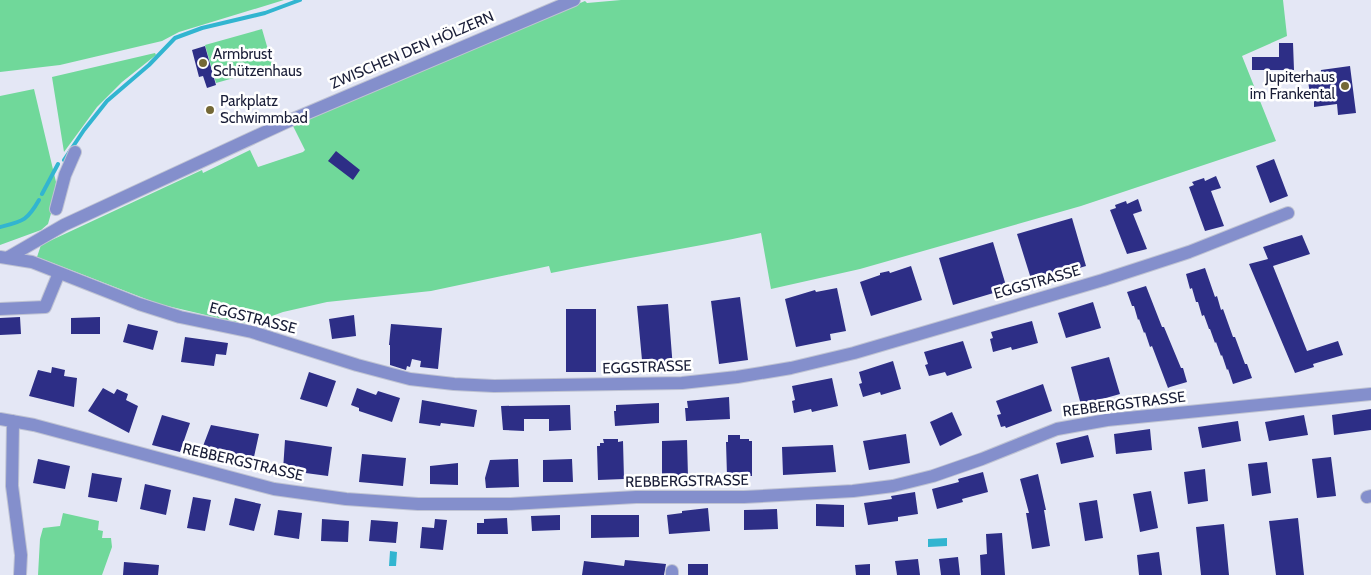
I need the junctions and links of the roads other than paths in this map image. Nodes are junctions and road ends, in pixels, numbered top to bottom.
1 (574, 0) edge
2 (75, 152) dead end
3 (56, 209) dead end
4 (1288, 213) dead end
5 (4, 257) edge
6 (59, 274) junction
7 (0, 309) edge
8 (1371, 394) edge
9 (0, 419) edge
10 (13, 421) junction
11 (20, 575) edge

1 - 5 street, ZWISCHEN DEN HÖLZERN
2 - 3 street
4 - 6 street, EGGSTRASSE
5 - 6 street, EGGSTRASSE
6 - 7 street
8 - 10 street, REBBERGSTRASSE
9 - 10 street, REBBERGSTRASSE
10 - 11 street

